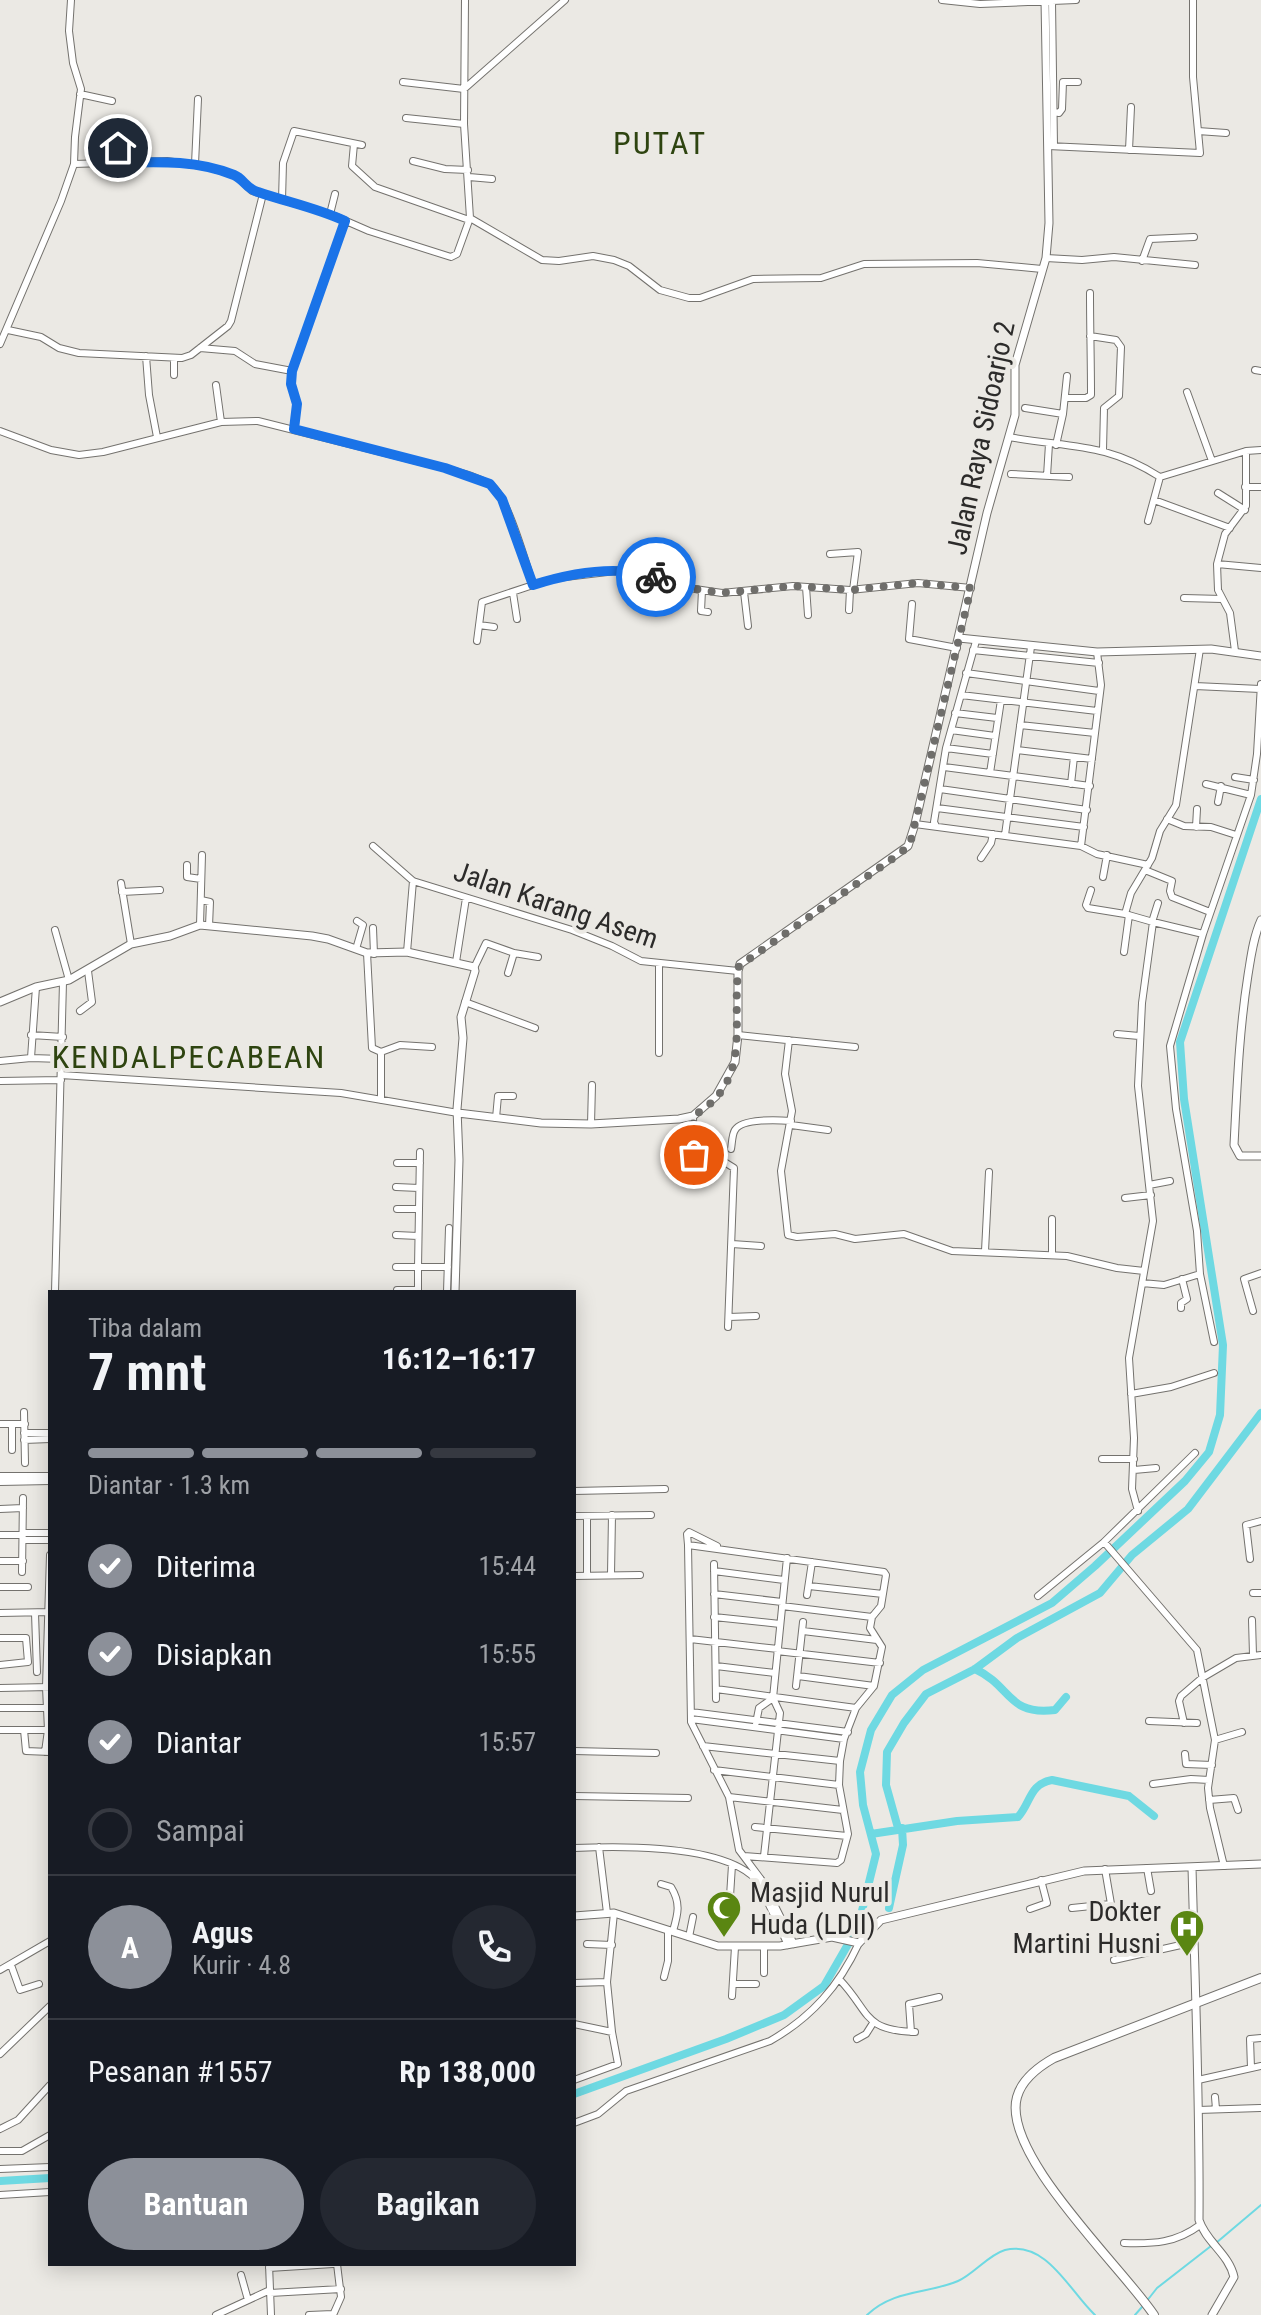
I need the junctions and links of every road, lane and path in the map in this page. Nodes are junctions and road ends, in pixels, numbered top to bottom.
1 (71, 0) edge
2 (465, 0) edge
3 (565, 0) edge
4 (942, 0) edge
5 (1076, 0) edge
6 (1193, 0) edge
7 (1048, 1) edge
8 (403, 82) dead end
9 (1078, 82) dead end
10 (464, 89) junction
11 (80, 94) junction
12 (198, 99) dead end
13 (112, 101) dead end
14 (1131, 107) dead end
15 (1054, 112) junction
16 (406, 118) dead end
17 (464, 124) junction
18 (97, 127) dead end
19 (1198, 131) junction
20 (1226, 133) dead end
21 (1051, 146) junction
22 (1129, 150) junction
23 (413, 161) dead end
24 (113, 163) junction
25 (74, 164) junction
26 (195, 164) junction
27 (468, 174) junction
28 (492, 179) dead end
29 (263, 194) junction
30 (335, 194) dead end
31 (282, 200) junction
32 (330, 214) junction
33 (470, 219) junction
34 (345, 221) junction
35 (1194, 237) dead end
36 (1049, 259) junction
37 (1142, 261) junction
38 (1195, 265) dead end
39 (1042, 269) junction
40 (1090, 293) dead end
41 (11, 323) junction
42 (1090, 336) junction
43 (0, 344) edge
44 (199, 348) junction
45 (146, 356) junction
46 (174, 358) junction
47 (292, 371) junction
48 (174, 375) dead end
49 (1067, 376) dead end
50 (216, 385) dead end
51 (1187, 392) dead end
52 (1065, 398) junction
53 (1025, 408) dead end
54 (1063, 414) junction
55 (221, 422) junction
56 (294, 429) junction
57 (0, 431) edge
58 (157, 437) junction
59 (1012, 437) junction
60 (1052, 444) junction
61 (1103, 450) junction
62 (1261, 450) edge
63 (1246, 451) junction
64 (1212, 461) junction
65 (1011, 474) dead end
66 (1047, 476) junction
67 (1069, 477) dead end
68 (1160, 477) junction
69 (1245, 487) junction
70 (1261, 487) edge
71 (1218, 493) dead end
72 (1154, 500) junction
73 (1246, 508) junction
74 (1148, 521) dead end
75 (1230, 528) junction
76 (830, 554) dead end
77 (1217, 564) junction
78 (1261, 568) edge
79 (533, 585) junction
80 (806, 587) junction
81 (971, 588) junction
82 (702, 590) junction
83 (852, 590) junction
84 (744, 592) junction
85 (513, 593) junction
86 (1184, 598) dead end
87 (1222, 599) junction
88 (912, 604) dead end
89 (849, 610) dead end
90 (708, 612) dead end
91 (808, 615) dead end
92 (517, 619) dead end
93 (479, 625) junction
94 (748, 626) dead end
95 (494, 627) dead end
96 (966, 639) junction
97 (477, 641) dead end
98 (1031, 647) junction
99 (957, 648) junction
100 (1200, 649) junction
101 (973, 650) junction
102 (1235, 651) junction
103 (1097, 652) junction
104 (1030, 656) junction
105 (1261, 656) edge
106 (1099, 663) junction
107 (966, 673) junction
108 (1026, 681) junction
109 (1195, 686) junction
110 (1260, 686) edge
111 (1099, 691) junction
112 (961, 695) junction
113 (1001, 700) junction
114 (1023, 702) junction
115 (1097, 711) junction
116 (955, 713) junction
117 (997, 718) junction
118 (1020, 725) junction
119 (951, 730) junction
120 (1095, 733) junction
121 (995, 736) junction
122 (946, 748) junction
123 (1017, 750) junction
124 (993, 754) junction
125 (1074, 757) junction
126 (1092, 759) junction
127 (944, 767) junction
128 (990, 773) junction
129 (1014, 776) junction
130 (1235, 777) dead end
131 (1254, 780) junction
132 (1071, 784) junction
133 (1206, 784) dead end
134 (1090, 786) junction
135 (1221, 786) junction
136 (940, 789) junction
137 (1251, 795) junction
138 (1011, 799) junction
139 (1218, 802) dead end
140 (937, 808) junction
141 (1197, 809) dead end
142 (1087, 810) junction
143 (1008, 817) junction
144 (1167, 819) junction
145 (919, 824) junction
146 (936, 826) junction
147 (1084, 827) junction
148 (1196, 827) junction
149 (993, 834) junction
150 (1005, 835) junction
151 (1236, 835) junction
152 (373, 846) dead end
153 (1081, 846) junction
154 (202, 855) dead end
155 (1107, 855) junction
156 (981, 858) dead end
157 (187, 865) dead end
158 (1146, 868) junction
159 (187, 877) junction
160 (1103, 877) dead end
161 (201, 879) junction
162 (413, 881) junction
163 (121, 883) dead end
164 (185, 889) dead end
165 (160, 890) dead end
166 (1091, 890) dead end
167 (122, 892) junction
168 (466, 898) junction
169 (201, 900) junction
170 (1158, 903) dead end
171 (1210, 912) junction
172 (1127, 915) junction
173 (1261, 920) edge
174 (357, 921) dead end
175 (1152, 922) junction
176 (200, 925) junction
177 (209, 926) junction
178 (373, 928) dead end
179 (55, 930) dead end
180 (1203, 934) junction
181 (131, 944) junction
182 (356, 949) junction
183 (407, 952) junction
184 (1124, 952) dead end
185 (370, 953) junction
186 (514, 953) junction
187 (538, 957) dead end
188 (456, 962) junction
189 (659, 964) junction
190 (474, 968) junction
191 (88, 971) junction
192 (738, 971) junction
193 (508, 973) dead end
194 (66, 981) junction
195 (36, 987) junction
196 (0, 1002) edge
197 (465, 1002) junction
198 (80, 1011) dead end
199 (535, 1028) dead end
200 (1117, 1034) dead end
201 (31, 1035) junction
202 (741, 1035) junction
203 (1139, 1036) junction
204 (63, 1037) junction
205 (789, 1040) junction
206 (432, 1047) dead end
207 (855, 1047) dead end
208 (381, 1052) junction
209 (659, 1053) dead end
210 (31, 1058) junction
211 (62, 1059) junction
212 (0, 1061) edge
213 (61, 1077) junction
214 (0, 1081) edge
215 (592, 1085) dead end
216 (513, 1096) dead end
217 (381, 1100) junction
218 (458, 1113) junction
219 (496, 1118) junction
220 (694, 1119) junction
221 (791, 1123) junction
222 (591, 1124) junction
223 (828, 1130) dead end
224 (731, 1149) dead end
225 (420, 1152) dead end
226 (1261, 1156) edge
227 (397, 1163) dead end
228 (420, 1163) junction
229 (989, 1172) dead end
230 (1170, 1181) dead end
231 (1149, 1185) junction
232 (396, 1187) dead end
233 (419, 1188) junction
234 (1151, 1195) junction
235 (1125, 1198) dead end
236 (397, 1209) dead end
237 (419, 1209) junction
238 (1052, 1219) dead end
239 (449, 1228) dead end
240 (396, 1235) dead end
241 (418, 1236) junction
242 (732, 1244) junction
243 (761, 1246) dead end
244 (985, 1251) junction
245 (1052, 1255) junction
246 (396, 1267) dead end
247 (418, 1267) junction
248 (448, 1267) junction
249 (1144, 1271) junction
250 (1261, 1273) edge
251 (1200, 1274) junction
252 (1182, 1279) junction
253 (1142, 1283) junction
254 (55, 1290) edge
255 (418, 1290) edge
256 (447, 1290) edge
257 (455, 1290) edge
258 (1181, 1308) dead end
259 (1253, 1311) dead end
260 (756, 1316) dead end
261 (729, 1317) junction
262 (728, 1327) dead end
263 (1214, 1342) dead end
264 (1214, 1373) dead end
265 (1131, 1394) junction
266 (24, 1412) dead end
267 (0, 1424) edge
268 (12, 1424) junction
269 (25, 1424) junction
270 (48, 1436) edge
271 (24, 1437) junction
272 (0, 1450) edge
273 (12, 1450) junction
274 (24, 1450) junction
275 (1195, 1453) dead end
276 (1102, 1459) dead end
277 (1134, 1459) junction
278 (25, 1463) dead end
279 (1156, 1468) dead end
280 (1134, 1470) junction
281 (0, 1479) edge
282 (48, 1479) edge
283 (665, 1489) dead end
284 (576, 1491) edge
285 (23, 1498) dead end
286 (23, 1508) junction
287 (0, 1509) edge
288 (1138, 1511) junction
289 (612, 1515) junction
290 (651, 1515) dead end
291 (576, 1516) edge
292 (587, 1516) junction
293 (1261, 1521) edge
294 (48, 1533) edge
295 (0, 1535) edge
296 (23, 1536) junction
297 (48, 1540) edge
298 (1106, 1544) junction
299 (688, 1545) junction
300 (720, 1548) junction
301 (787, 1558) junction
302 (1250, 1559) dead end
303 (0, 1561) edge
304 (23, 1561) junction
305 (812, 1562) junction
306 (22, 1572) dead end
307 (611, 1575) junction
308 (640, 1575) dead end
309 (576, 1576) edge
310 (587, 1576) junction
311 (784, 1580) junction
312 (809, 1586) junction
313 (0, 1587) edge
314 (28, 1587) dead end
315 (714, 1594) junction
316 (883, 1594) junction
317 (807, 1595) dead end
318 (1038, 1596) dead end
319 (782, 1604) junction
320 (48, 1612) edge
321 (0, 1613) edge
322 (35, 1613) junction
323 (714, 1617) junction
324 (872, 1617) junction
325 (1252, 1620) dead end
326 (803, 1622) dead end
327 (780, 1624) junction
328 (803, 1631) junction
329 (0, 1638) edge
330 (690, 1639) junction
331 (877, 1640) junction
332 (715, 1641) junction
333 (777, 1650) junction
334 (799, 1654) junction
335 (1257, 1655) edge
336 (880, 1663) junction
337 (0, 1665) edge
338 (716, 1666) junction
339 (37, 1672) dead end
340 (775, 1673) junction
341 (798, 1676) junction
342 (1202, 1678) junction
343 (796, 1686) dead end
344 (874, 1686) junction
345 (48, 1687) edge
346 (0, 1688) edge
347 (716, 1689) junction
348 (773, 1697) junction
349 (716, 1699) dead end
350 (0, 1708) edge
351 (47, 1708) junction
352 (856, 1708) junction
353 (691, 1716) junction
354 (48, 1719) edge
355 (1149, 1721) dead end
356 (1184, 1723) junction
357 (1197, 1723) dead end
358 (756, 1725) junction
359 (779, 1727) junction
360 (0, 1730) edge
361 (24, 1730) junction
362 (48, 1730) edge
363 (1242, 1732) dead end
364 (846, 1736) junction
365 (1215, 1740) junction
366 (703, 1746) junction
367 (576, 1751) edge
368 (48, 1752) edge
369 (656, 1753) dead end
370 (777, 1754) junction
371 (1185, 1754) dead end
372 (840, 1761) junction
373 (1212, 1765) junction
374 (714, 1770) junction
375 (773, 1778) junction
376 (1209, 1780) junction
377 (1153, 1784) dead end
378 (839, 1785) junction
379 (576, 1796) edge
380 (729, 1797) junction
381 (688, 1798) dead end
382 (771, 1800) junction
383 (1209, 1800) junction
384 (843, 1810) junction
385 (1238, 1810) dead end
386 (755, 1827) dead end
387 (767, 1828) junction
388 (847, 1836) junction
389 (599, 1847) junction
390 (576, 1848) edge
391 (744, 1856) junction
392 (764, 1856) junction
393 (1261, 1864) edge
394 (732, 1865) junction
395 (1224, 1866) junction
396 (1192, 1867) junction
397 (752, 1868) junction
398 (1147, 1868) junction
399 (1105, 1869) junction
400 (1041, 1880) junction
401 (661, 1884) dead end
402 (1151, 1891) dead end
403 (1072, 1908) dead end
404 (1030, 1909) dead end
405 (729, 1912) dead end
406 (611, 1913) junction
407 (576, 1916) edge
408 (693, 1917) dead end
409 (670, 1930) junction
410 (689, 1937) junction
411 (48, 1942) edge
412 (855, 1942) junction
413 (1194, 1942) junction
414 (587, 1944) dead end
415 (791, 1944) junction
416 (612, 1945) junction
417 (735, 1947) junction
418 (764, 1947) junction
419 (1114, 1960) dead end
420 (11, 1965) junction
421 (0, 1970) edge
422 (764, 1973) dead end
423 (664, 1977) dead end
424 (1261, 1978) edge
425 (840, 1980) junction
426 (607, 1982) junction
427 (576, 1983) edge
428 (39, 1984) dead end
429 (734, 1984) junction
430 (756, 1984) dead end
431 (732, 1996) dead end
432 (939, 1997) dead end
433 (1195, 2005) junction
434 (48, 2008) edge
435 (871, 2022) junction
436 (576, 2024) edge
437 (612, 2032) junction
438 (1261, 2038) edge
439 (857, 2039) dead end
440 (0, 2054) edge
441 (1261, 2066) edge
442 (1251, 2068) junction
443 (576, 2079) edge
444 (1198, 2082) junction
445 (48, 2087) edge
446 (1215, 2097) dead end
447 (1260, 2108) edge
448 (1216, 2109) junction
449 (1198, 2110) junction
450 (576, 2122) edge
451 (0, 2129) edge
452 (48, 2136) edge
453 (0, 2151) edge
454 (48, 2167) edge
455 (0, 2169) edge
456 (48, 2192) edge
457 (0, 2195) edge
458 (1205, 2232) junction
459 (1124, 2243) dead end
460 (269, 2266) edge
461 (335, 2266) edge
462 (241, 2275) dead end
463 (341, 2289) junction
464 (270, 2292) junction
465 (248, 2300) junction
466 (1215, 2310) edge
467 (271, 2313) edge
468 (333, 2314) edge
469 (216, 2315) edge
470 (263, 2315) edge
471 (309, 2315) edge
472 (1154, 2315) edge

1 - 11 street
2 - 10 street
3 - 10 street
4 - 7 street
5 - 7 street
6 - 19 street
7 - 15 street
7 - 21 street, Jalan Raya Sidoarjo 2
8 - 10 street
9 - 15 street
10 - 17 street
11 - 13 street
11 - 25 street
12 - 26 street
14 - 22 street
15 - 21 street
16 - 17 street
17 - 27 street
18 - 24 street
19 - 20 street
19 - 22 street
21 - 22 street
21 - 36 street, Jalan Raya Sidoarjo 2
23 - 27 street
24 - 25 street
24 - 26 street
25 - 41 street
26 - 29 street
27 - 28 street
27 - 33 street
29 - 31 street
29 - 44 street
30 - 32 street
31 - 32 street
31 - 33 street
32 - 34 street
33 - 34 street
33 - 39 street
34 - 47 street
35 - 37 street
36 - 37 street
36 - 39 street, Jalan Raya Sidoarjo 2
37 - 38 street
39 - 59 street, Jalan Raya Sidoarjo 2
40 - 42 street
41 - 43 street
41 - 45 street
42 - 52 street
42 - 61 street
44 - 46 street
44 - 47 street
45 - 46 street
45 - 58 street
46 - 48 street
47 - 56 street
49 - 52 street
50 - 55 street
51 - 64 street
52 - 54 street
53 - 54 street
54 - 60 street
55 - 56 street
55 - 58 street
56 - 79 street
57 - 58 street
59 - 60 street
59 - 81 street, Jalan Raya Sidoarjo 2
60 - 61 street
60 - 66 street
61 - 68 street
62 - 63 street
63 - 64 street
63 - 69 street
64 - 68 street
65 - 66 street
66 - 67 street
68 - 72 street
69 - 70 street
69 - 73 street
71 - 73 street
72 - 74 street
72 - 75 street
73 - 75 street
75 - 77 street
76 - 83 street
77 - 78 street
77 - 87 street
79 - 82 street
79 - 85 street
80 - 83 street
80 - 84 street
80 - 91 street
81 - 83 street
81 - 96 street, Jalan Raya Sidoarjo 2
82 - 84 street
82 - 90 street
83 - 89 street
84 - 94 street
85 - 92 street
85 - 93 street
86 - 87 street
87 - 102 street
88 - 99 street
93 - 95 street
93 - 97 street
96 - 98 street
96 - 99 street, Jalan Raya Sidoarjo 2
96 - 101 street
98 - 103 street
98 - 104 street
99 - 145 street, Jalan Raya Sidoarjo 2
100 - 102 street
100 - 103 street
100 - 109 street
101 - 104 street
101 - 107 street
102 - 105 street
103 - 106 street
104 - 106 street
104 - 108 street
106 - 111 street
107 - 108 street
107 - 112 street
108 - 111 street
108 - 114 street
109 - 110 street
109 - 144 street
110 - 131 street
111 - 115 street
112 - 113 street
112 - 116 street
113 - 114 street
113 - 117 street
114 - 115 street
114 - 118 street
115 - 120 street
116 - 117 street
116 - 119 street
117 - 121 street
118 - 120 street
118 - 123 street
119 - 121 street
119 - 122 street
120 - 126 street
121 - 124 street
122 - 124 street
122 - 127 street
123 - 125 street
123 - 129 street
124 - 128 street
125 - 126 street
125 - 132 street
126 - 134 street
127 - 128 street
127 - 136 street
128 - 129 street
129 - 132 street
129 - 138 street
130 - 131 street
131 - 137 street
132 - 134 street
133 - 135 street
134 - 142 street
135 - 137 street
135 - 139 street
136 - 138 street
136 - 140 street
137 - 151 street
138 - 142 street
138 - 143 street
140 - 143 street
140 - 146 street
141 - 148 street
142 - 147 street
143 - 147 street
143 - 150 street
144 - 148 street
144 - 158 street
145 - 146 street
145 - 192 street, Jalan Raya Sidoarjo 2
146 - 149 street
147 - 153 street
148 - 151 street
149 - 150 street
149 - 156 street
150 - 153 street
151 - 171 street
152 - 162 street, Jalan Karang Asem
153 - 155 street
154 - 161 street
155 - 158 street
155 - 160 street
157 - 159 street
158 - 171 street
158 - 172 street
159 - 161 street
159 - 164 street
161 - 169 street
162 - 168 street, Jalan Karang Asem
162 - 183 street
163 - 167 street
165 - 167 street
166 - 172 street
167 - 181 street
168 - 188 street
168 - 189 street, Jalan Karang Asem
169 - 176 street
169 - 177 street
170 - 175 street
171 - 180 street
172 - 175 street
172 - 184 street
173 - 226 street
174 - 182 street
175 - 180 street
175 - 203 street
176 - 177 street
176 - 181 street
177 - 182 street
178 - 185 street
179 - 194 street
180 - 251 street
181 - 191 street
182 - 185 street
183 - 185 street
183 - 188 street
185 - 208 street
186 - 187 street
186 - 190 street
186 - 193 street
188 - 190 street
189 - 192 street, Jalan Karang Asem
189 - 209 street
190 - 197 street
191 - 194 street
191 - 198 street
192 - 202 street
194 - 195 street
194 - 204 street
195 - 196 street
195 - 201 street
197 - 199 street
197 - 218 street
200 - 203 street
201 - 204 street
201 - 210 street
202 - 205 street
202 - 220 street
203 - 231 street
204 - 211 street
205 - 207 street
205 - 221 street
206 - 208 street
208 - 217 street
210 - 211 street
210 - 212 street
211 - 213 street
213 - 214 street
213 - 217 street
213 - 254 street
215 - 222 street
216 - 219 street
217 - 218 street
218 - 219 street
218 - 257 street
219 - 222 street
220 - 222 street
220 - 242 street
221 - 223 street
221 - 224 street
221 - 244 street
225 - 228 street
227 - 228 street
228 - 233 street
229 - 244 street
230 - 231 street
231 - 234 street
232 - 233 street
233 - 237 street
234 - 235 street
234 - 249 street
236 - 237 street
237 - 241 street
238 - 245 street
239 - 248 street
240 - 241 street
241 - 247 street
242 - 243 street
242 - 261 street
244 - 245 street
245 - 249 street
246 - 247 street
247 - 248 street
247 - 255 street
248 - 256 street
249 - 253 street
250 - 259 street
251 - 252 street
251 - 263 street
252 - 253 street
252 - 258 street
253 - 265 street
260 - 261 street
261 - 262 street
264 - 265 street
265 - 277 street
266 - 269 street
267 - 268 street
268 - 269 street
268 - 273 street
269 - 271 street
270 - 271 street
271 - 274 street
272 - 273 street
273 - 274 street
274 - 278 street
275 - 288 street
276 - 277 street
277 - 280 street
279 - 280 street
280 - 288 street
281 - 282 street
283 - 284 street
285 - 286 street
286 - 287 street
286 - 296 street
288 - 298 street
289 - 290 street
289 - 292 street
289 - 307 street
291 - 292 street
292 - 310 street
293 - 302 street
294 - 296 street
295 - 296 street
296 - 297 street
296 - 304 street
298 - 318 street
298 - 342 street
299 - 300 street
299 - 300 street
299 - 330 street
300 - 301 street
301 - 305 street
301 - 311 street
303 - 304 street
304 - 306 street
305 - 312 street
305 - 316 street
307 - 308 street
307 - 310 street
309 - 310 street
311 - 315 street
311 - 319 street
312 - 316 street
312 - 317 street
313 - 314 street
315 - 319 street
315 - 323 street
316 - 324 street
319 - 324 street
319 - 327 street
320 - 322 street
321 - 322 street
322 - 339 street
323 - 327 street
323 - 332 street
324 - 331 street
325 - 335 street
326 - 328 street
327 - 333 street
328 - 331 street
328 - 334 street
329 - 337 street
330 - 332 street
330 - 353 street
331 - 336 street
332 - 333 street
332 - 338 street
333 - 334 street
333 - 340 street
334 - 336 street
334 - 341 street
335 - 342 street
336 - 344 street
338 - 340 street
338 - 347 street
340 - 348 street
341 - 343 street
341 - 344 street
342 - 356 street
342 - 365 street
344 - 352 street
345 - 346 street
345 - 351 street
347 - 348 street
347 - 349 street
348 - 352 street
348 - 358 street
348 - 359 street
350 - 351 street
351 - 354 street
352 - 364 street
353 - 358 street
353 - 366 street
355 - 356 street
356 - 357 street
358 - 359 street
359 - 364 street
359 - 370 street
360 - 361 street
361 - 362 street
361 - 368 street
363 - 365 street
364 - 372 street
365 - 373 street
366 - 370 street
366 - 374 street
367 - 369 street
370 - 372 street
370 - 375 street
371 - 373 street
372 - 378 street
373 - 376 street
374 - 375 street
374 - 380 street
375 - 378 street
375 - 382 street
376 - 377 street
376 - 383 street
378 - 384 street
379 - 381 street
380 - 382 street
380 - 391 street
382 - 384 street
382 - 387 street
383 - 385 street
383 - 395 street
384 - 388 street
386 - 387 street
387 - 388 street
387 - 392 street
388 - 392 street
389 - 390 street
389 - 394 street
389 - 406 street
391 - 392 street
391 - 397 street
393 - 395 street
394 - 397 street
394 - 405 street
395 - 396 street
396 - 398 street
396 - 413 street
397 - 415 street
398 - 399 street
398 - 402 street
399 - 400 street
399 - 403 street
400 - 404 street
400 - 412 street
401 - 409 street
406 - 407 street
406 - 409 street
406 - 416 street
408 - 410 street
409 - 410 street
409 - 423 street
410 - 417 street
411 - 420 street
412 - 415 street
412 - 425 street
413 - 419 street
413 - 433 street
414 - 416 street
415 - 418 street
416 - 426 street
417 - 418 street
417 - 429 street
418 - 422 street
420 - 421 street
420 - 428 street
424 - 433 main road
425 - 435 street
425 - 450 street
426 - 427 street
426 - 437 street
429 - 430 street
429 - 431 street
432 - 435 street
433 - 444 street
433 - 472 main road
434 - 440 street
435 - 439 street
436 - 437 street
437 - 443 street
438 - 442 street
441 - 442 street
442 - 444 street
444 - 449 street
445 - 451 street
446 - 448 street
447 - 448 street
448 - 449 street
449 - 458 street
452 - 453 street
454 - 455 street
456 - 457 street
458 - 459 street
458 - 466 street
460 - 464 street
461 - 463 street
462 - 465 street
463 - 464 street
463 - 468 street
464 - 465 street
464 - 467 street
465 - 469 street
467 - 470 street
468 - 471 street

